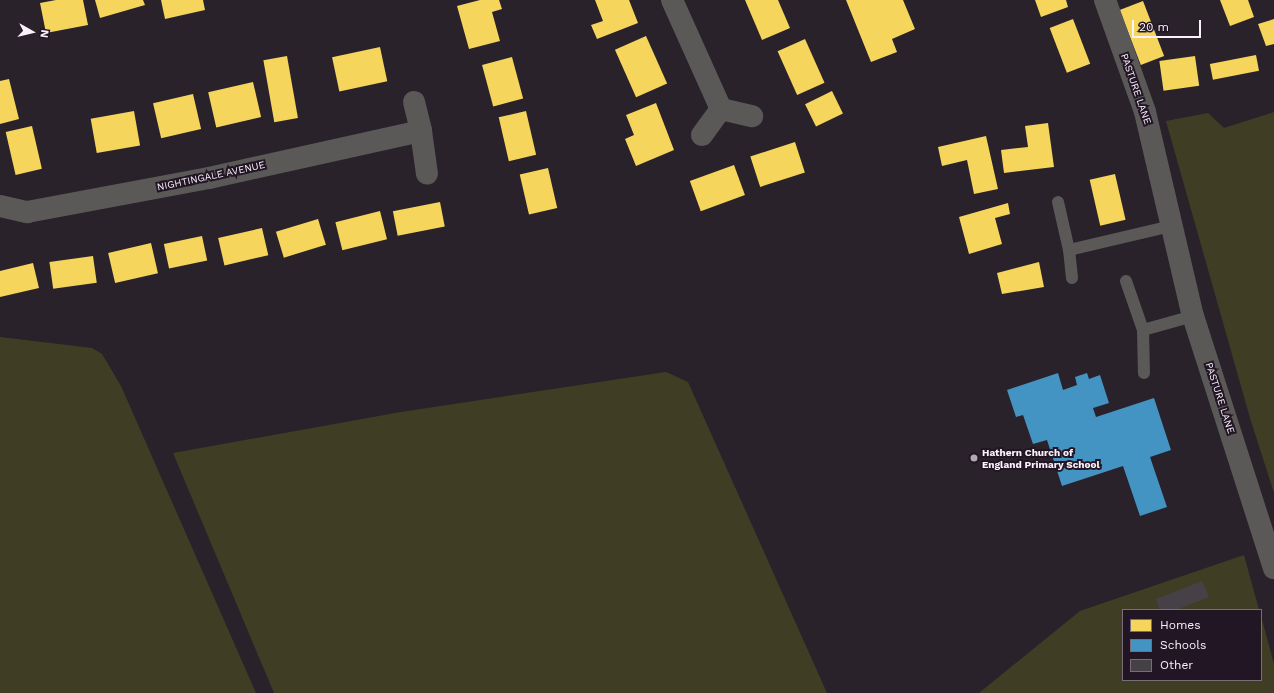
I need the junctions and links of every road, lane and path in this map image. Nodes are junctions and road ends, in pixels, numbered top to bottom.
1 (672, 0) edge
2 (1105, 0) edge
3 (414, 102) dead end
4 (721, 109) junction
5 (752, 116) dead end
6 (421, 131) junction
7 (702, 135) dead end
8 (427, 174) dead end
9 (1058, 202) dead end
10 (0, 206) edge
11 (1171, 226) junction
12 (1069, 250) junction
13 (1072, 278) dead end
14 (1126, 281) dead end
15 (1193, 316) junction
16 (1143, 330) junction
17 (1144, 373) dead end
18 (1274, 568) edge

1 - 4 street
2 - 11 street, PASTURE LANE
3 - 6 street
4 - 5 street
4 - 7 street
6 - 8 street
6 - 10 street, NIGHTINGALE AVENUE
9 - 12 lane
11 - 12 lane
11 - 15 street, PASTURE LANE
12 - 13 lane
14 - 16 lane
15 - 16 lane
15 - 18 street, PASTURE LANE
16 - 17 lane

